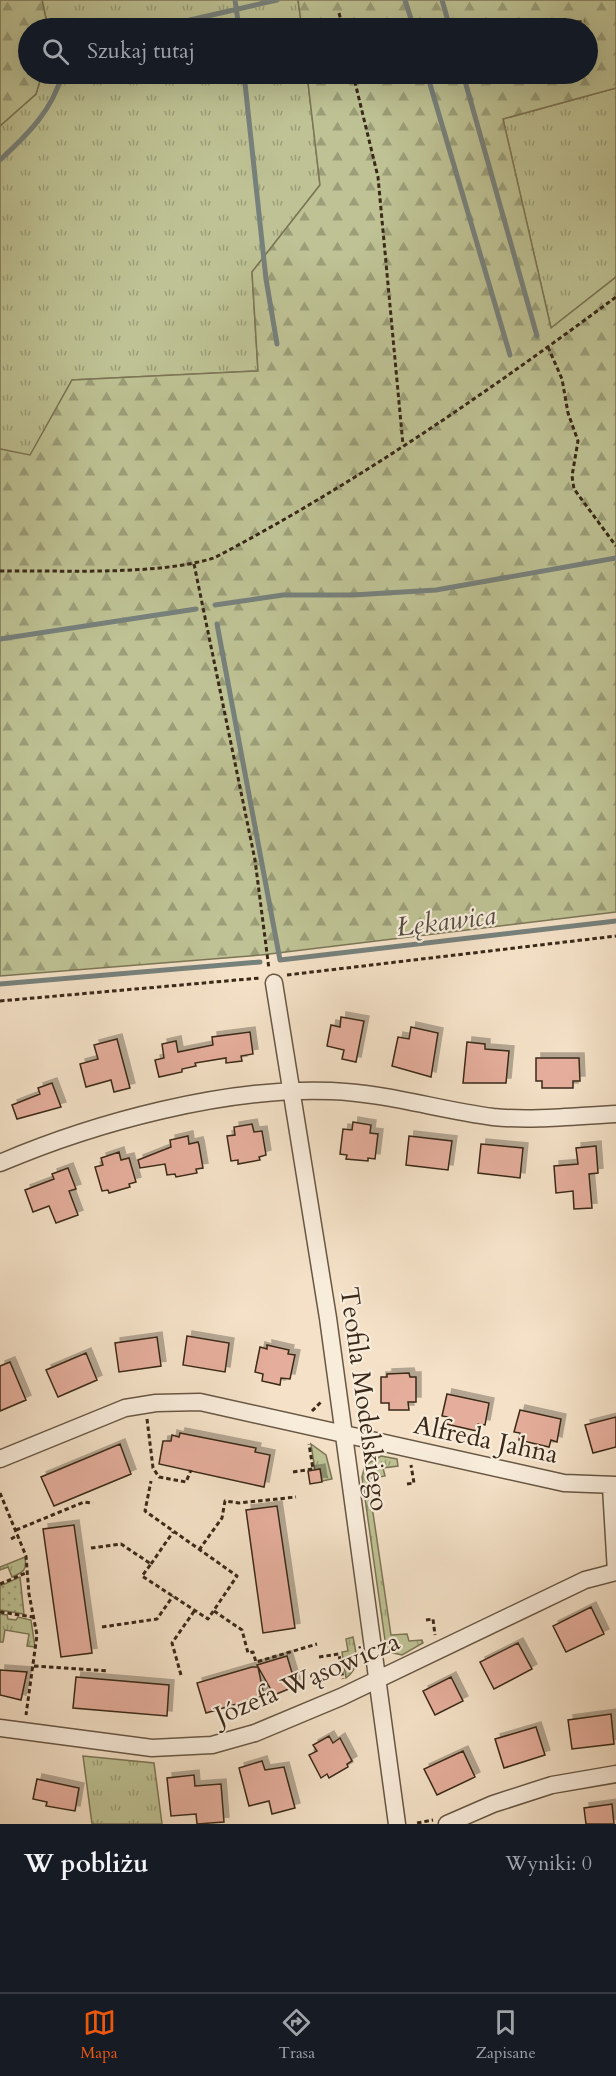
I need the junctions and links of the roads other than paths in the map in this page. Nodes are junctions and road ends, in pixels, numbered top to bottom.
1 (278, 979) road end
2 (294, 1091) junction
3 (616, 1114) edge
4 (0, 1163) edge
5 (345, 1436) junction
6 (0, 1459) edge
7 (614, 1486) edge
8 (616, 1572) edge
9 (376, 1679) junction
10 (0, 1728) edge
11 (616, 1774) edge
12 (397, 1824) edge
13 (447, 1824) edge

1 - 2 street, Teofila Modelskiego
2 - 3 street
2 - 4 street
2 - 5 street, Teofila Modelskiego
5 - 6 street, Alfreda Jahna
5 - 7 street, Alfreda Jahna
5 - 9 street, Teofila Modelskiego
7 - 8 street
8 - 9 street, Józefa Wąsowicza
9 - 10 street, Józefa Wąsowicza
9 - 12 street, Teofila Modelskiego
11 - 13 street

